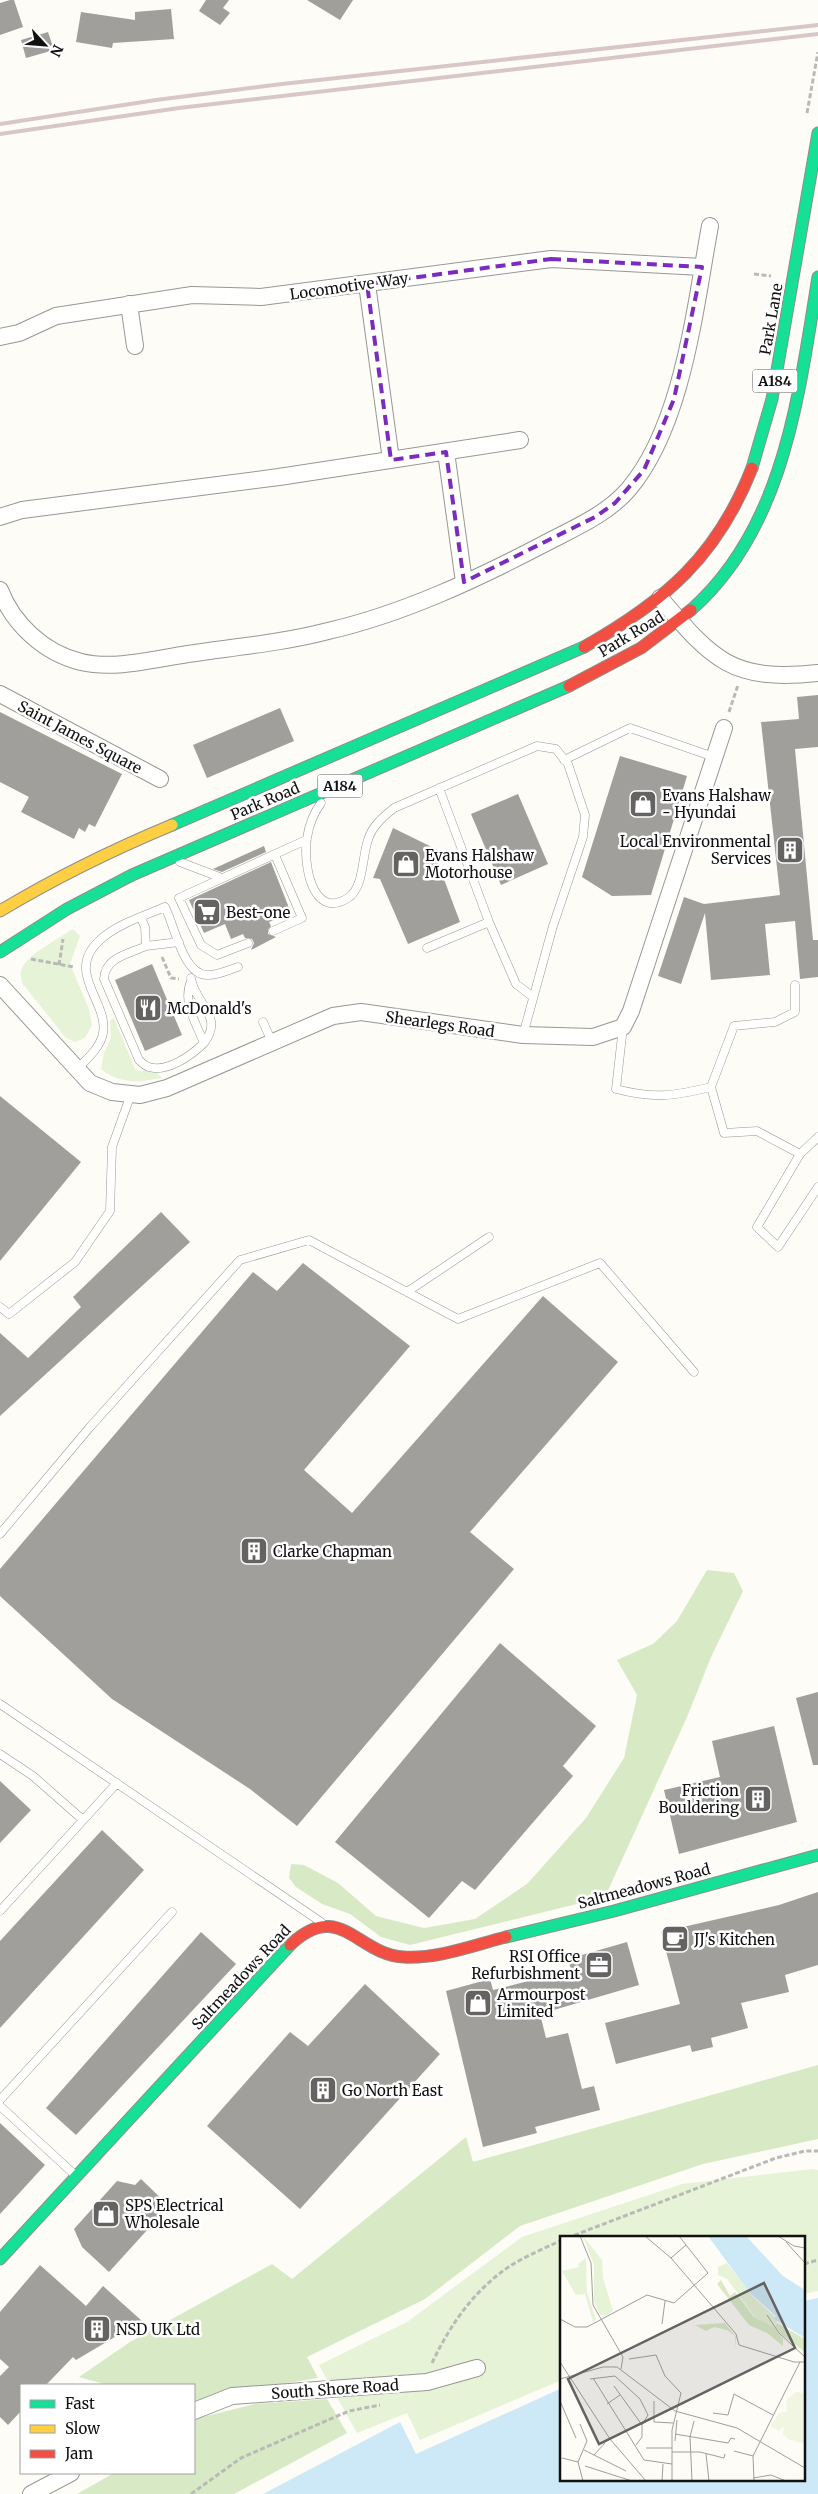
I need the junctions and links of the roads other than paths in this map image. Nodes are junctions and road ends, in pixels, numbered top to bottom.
1 (818, 133) edge
2 (710, 226) dead end
3 (702, 267) junction
4 (818, 277) edge
5 (367, 284) junction
6 (129, 304) junction
7 (0, 337) edge
8 (135, 346) dead end
9 (520, 440) dead end
10 (446, 452) junction
11 (391, 460) junction
12 (0, 516) edge
13 (464, 582) junction
14 (0, 590) edge
15 (660, 598) junction
16 (680, 621) junction
17 (818, 674) edge
18 (0, 694) edge
19 (724, 728) road end
20 (714, 757) junction
21 (564, 760) junction
22 (160, 779) dead end
23 (438, 788) junction
24 (328, 791) junction
25 (306, 840) junction
26 (275, 855) junction
27 (170, 858) junction
28 (222, 878) junction
29 (0, 912) edge
30 (141, 918) junction
31 (489, 922) junction
32 (273, 931) dead end
33 (179, 942) junction
34 (248, 943) dead end
35 (146, 946) junction
36 (427, 948) dead end
37 (0, 952) edge
38 (238, 967) dead end
39 (191, 968) junction
40 (191, 981) junction
41 (795, 985) dead end
42 (0, 986) edge
43 (533, 997) junction
44 (263, 1022) dead end
45 (623, 1027) junction
46 (523, 1036) junction
47 (272, 1042) junction
48 (204, 1043) junction
49 (76, 1070) junction
50 (711, 1087) junction
51 (131, 1094) junction
52 (818, 1137) edge
53 (800, 1154) junction
54 (818, 1187) edge
55 (489, 1237) dead end
56 (407, 1292) junction
57 (0, 1307) edge
58 (694, 1372) dead end
59 (0, 1534) edge
60 (0, 1704) edge
61 (0, 1754) edge
62 (117, 1783) junction
63 (83, 1820) junction
64 (818, 1855) edge
65 (0, 1911) edge
66 (172, 1912) dead end
67 (326, 1926) junction
68 (0, 2100) edge
69 (0, 2106) edge
70 (77, 2176) junction
71 (0, 2259) edge
72 (477, 2368) dead end
73 (195, 2410) edge
74 (69, 2474) edge
75 (31, 2494) edge

1 - 15 main road, Park Lane / A184
2 - 3 street
3 - 5 street, Locomotive Way
3 - 13 street
4 - 16 main road, A184
5 - 6 street, Locomotive Way
5 - 11 street
6 - 7 street, Locomotive Way
6 - 8 street
9 - 10 street
10 - 11 street
10 - 13 street
11 - 12 street
13 - 14 street
15 - 16 street
15 - 29 main road, Park Road / A184
16 - 17 street
16 - 24 main road, Park Road / A184
18 - 22 street, Saint James Square
19 - 20 street
20 - 21 lane
20 - 45 street
21 - 23 lane
21 - 43 lane
23 - 25 lane
23 - 31 lane
24 - 25 lane
24 - 27 main road, Park Road / A184
25 - 26 lane
26 - 28 lane
26 - 32 lane
27 - 28 lane
27 - 37 main road, Park Road / A184
28 - 34 lane
30 - 33 lane
30 - 35 lane
30 - 49 lane
31 - 36 lane
31 - 43 lane
33 - 35 lane
33 - 39 lane
35 - 48 lane
38 - 39 lane
39 - 40 lane
40 - 48 lane
40 - 48 lane
41 - 50 lane
42 - 49 street, Shearlegs Road
43 - 46 lane
44 - 47 lane
45 - 46 street, Shearlegs Road
45 - 50 lane
46 - 47 street, Shearlegs Road
47 - 51 street, Shearlegs Road
49 - 51 street, Shearlegs Road
50 - 53 lane
51 - 57 lane
52 - 53 lane
53 - 54 lane
55 - 56 lane
56 - 58 lane
56 - 59 lane
60 - 62 lane
61 - 63 lane
62 - 63 lane
62 - 67 lane
63 - 65 lane
64 - 67 main road, Saltmeadows Road
66 - 68 lane
67 - 70 main road, Saltmeadows Road
69 - 70 lane
70 - 71 main road, Saltmeadows Road
72 - 73 street, South Shore Road
74 - 75 street

